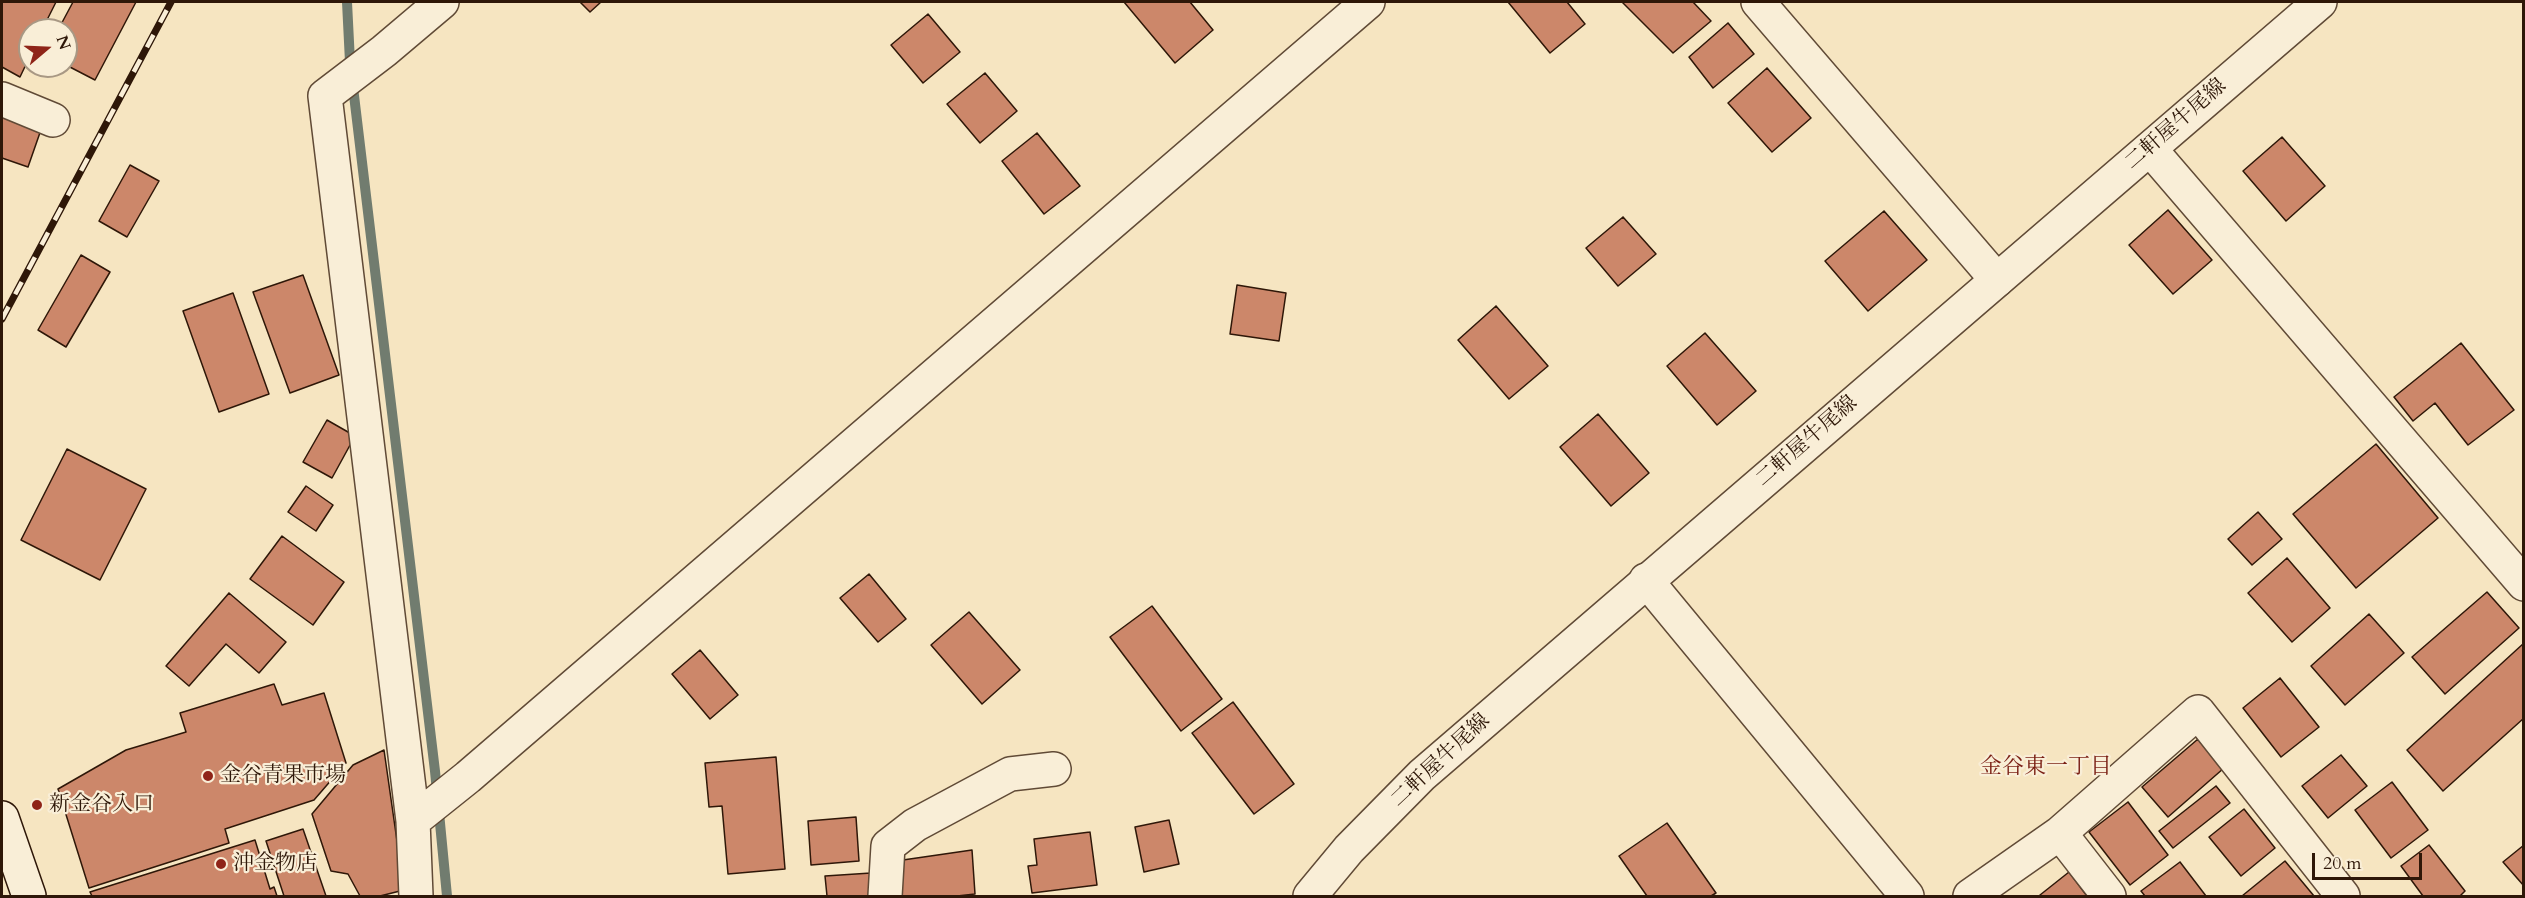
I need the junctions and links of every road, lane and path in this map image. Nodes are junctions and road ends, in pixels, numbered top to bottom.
1 (442, 2) edge
2 (1368, 2) edge
3 (1758, 2) edge
4 (2319, 2) edge
5 (2, 99) edge
6 (52, 120) dead end
7 (2150, 149) junction
8 (1997, 280) junction
9 (1646, 580) junction
10 (2523, 584) edge
11 (1054, 769) dead end
12 (2, 818) edge
13 (413, 821) junction
14 (2060, 833) junction
15 (29, 897) edge
16 (416, 897) edge
17 (885, 897) edge
18 (1310, 897) edge
19 (1907, 897) edge
20 (1970, 897) edge
21 (2109, 897) edge
22 (2343, 897) edge

1 - 13 street
2 - 13 street
3 - 8 street
4 - 7 street, 二軒屋牛尾線
5 - 6 street
7 - 8 street, 二軒屋牛尾線
7 - 10 street
8 - 9 street, 二軒屋牛尾線
9 - 18 street, 二軒屋牛尾線
9 - 19 street
11 - 17 street
12 - 15 street
13 - 16 street
14 - 20 street
14 - 21 street
14 - 22 street

